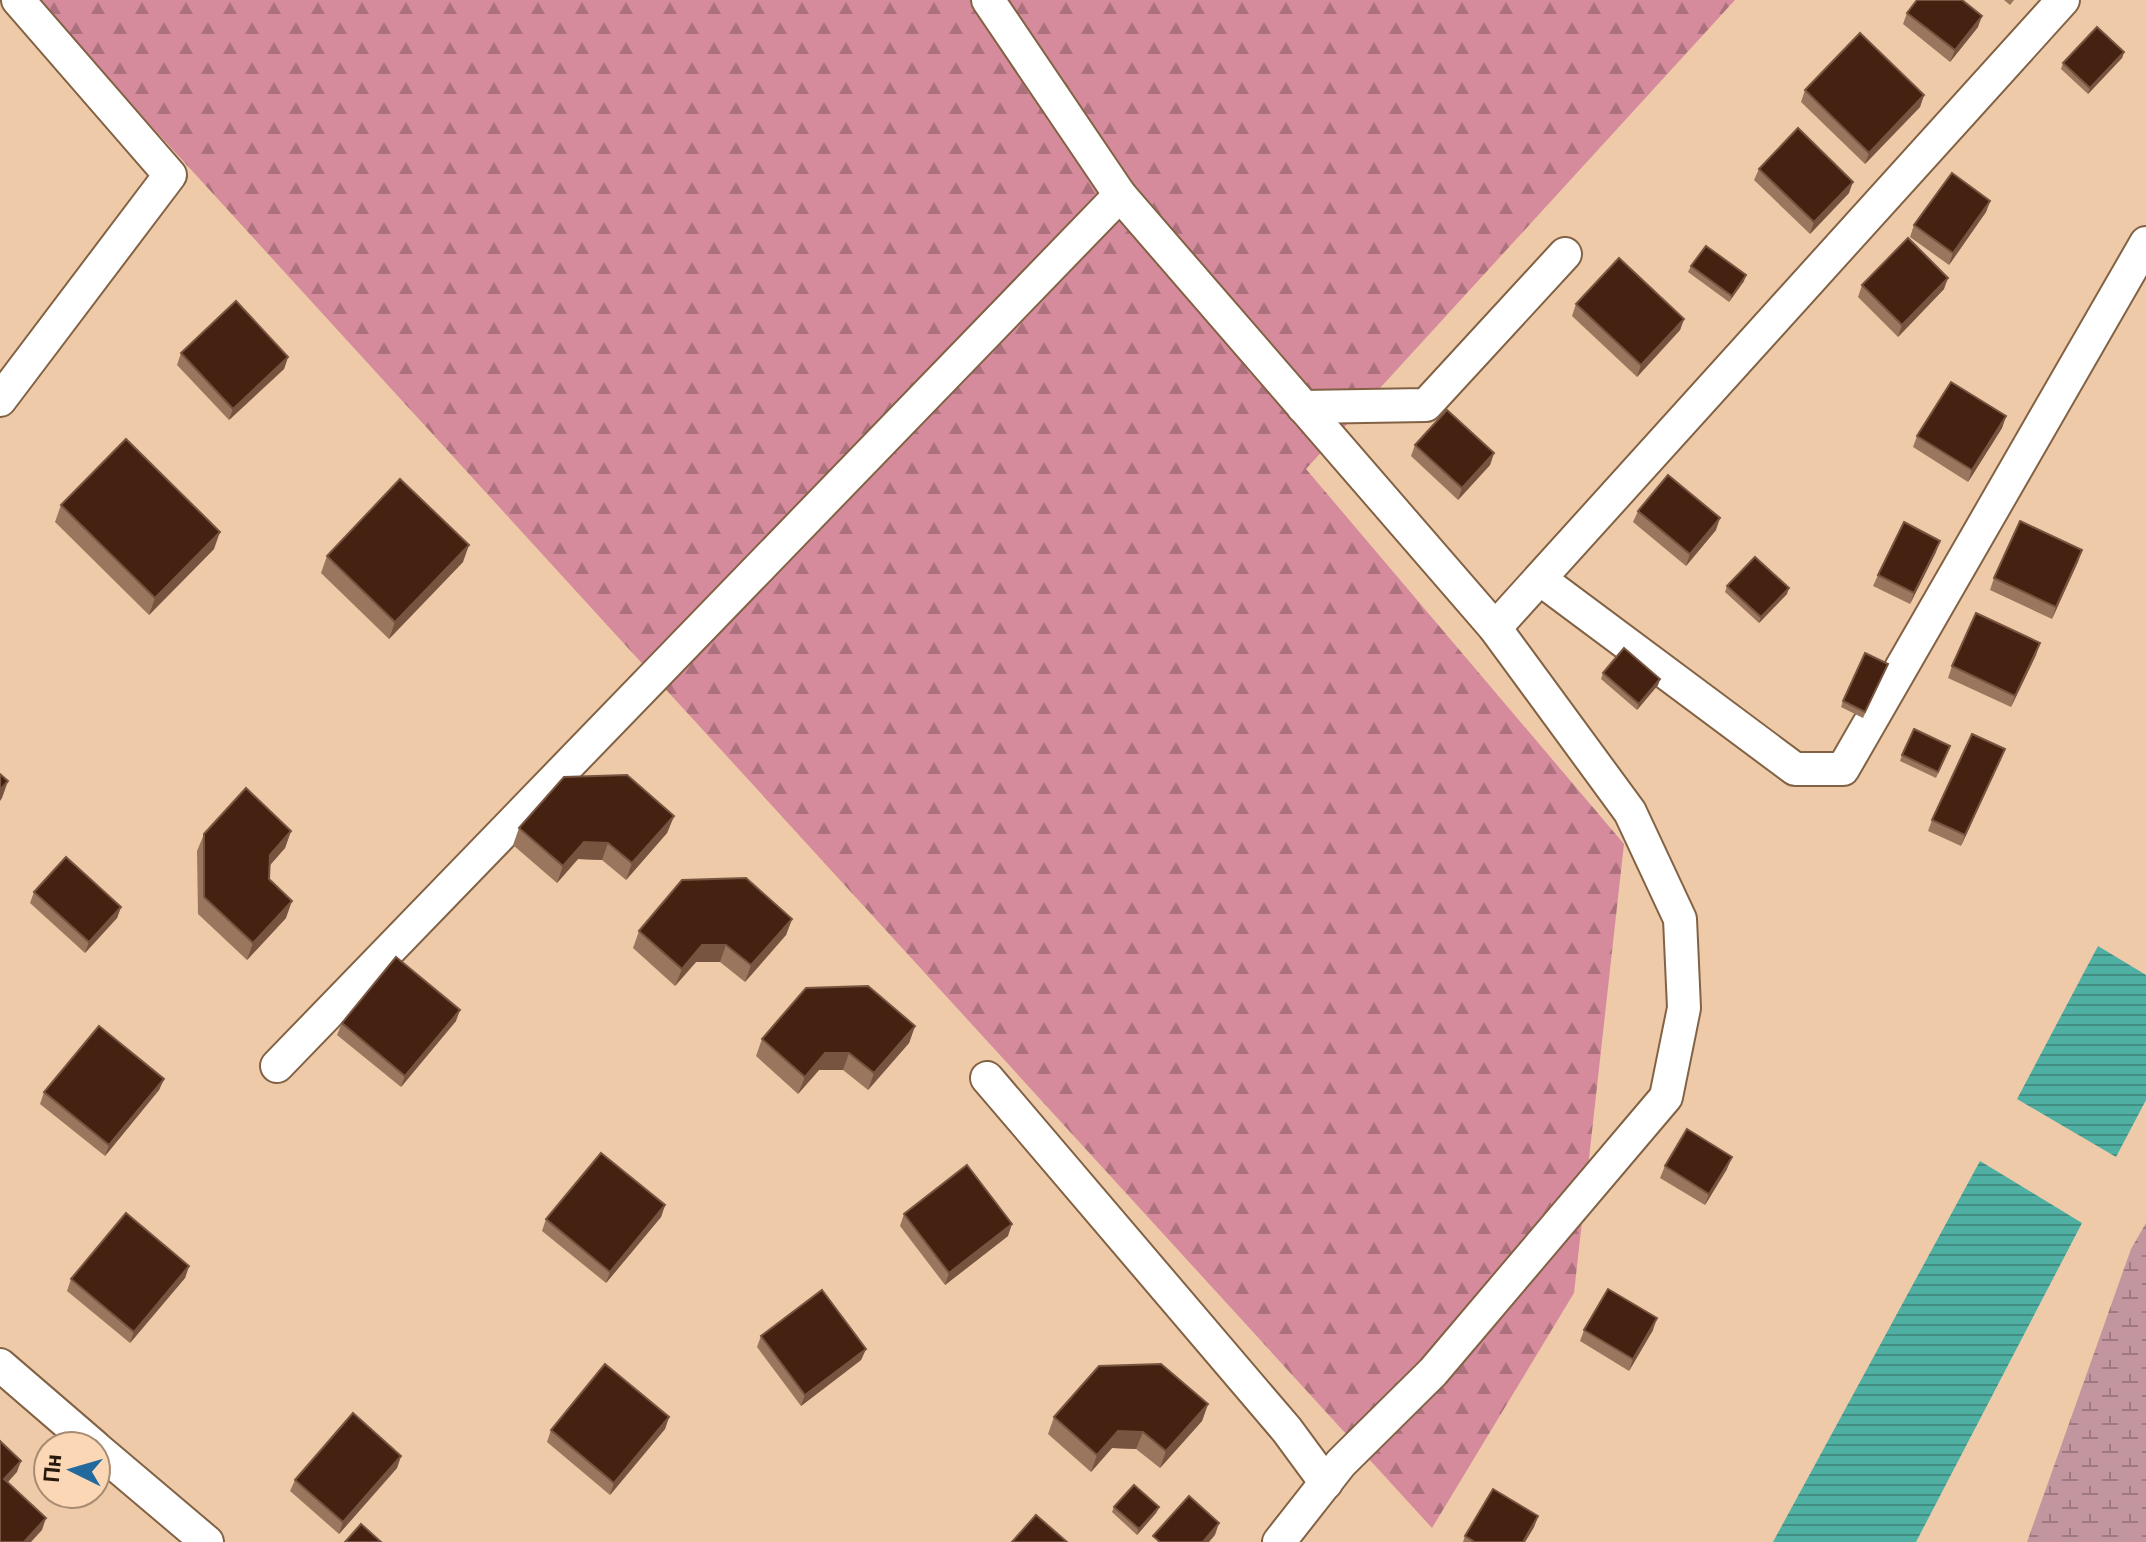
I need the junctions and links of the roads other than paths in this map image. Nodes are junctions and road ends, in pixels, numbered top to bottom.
1 (18, 0) edge
2 (988, 0) edge
3 (2063, 0) edge
4 (1120, 195) junction
5 (2146, 243) edge
6 (1565, 254) dead end
7 (0, 400) edge
8 (1303, 407) junction
9 (1540, 579) junction
10 (1495, 628) junction
11 (277, 1066) dead end
12 (987, 1078) dead end
13 (0, 1365) edge
14 (75, 1430) edge
15 (112, 1461) edge
16 (1326, 1483) junction
17 (207, 1542) edge
18 (1279, 1542) edge

1 - 7 street
2 - 4 street
3 - 9 street
4 - 8 street
4 - 11 street
5 - 9 street
6 - 8 street
8 - 10 street
9 - 10 street
10 - 16 street
12 - 16 street
13 - 14 street
15 - 17 street
16 - 18 street

